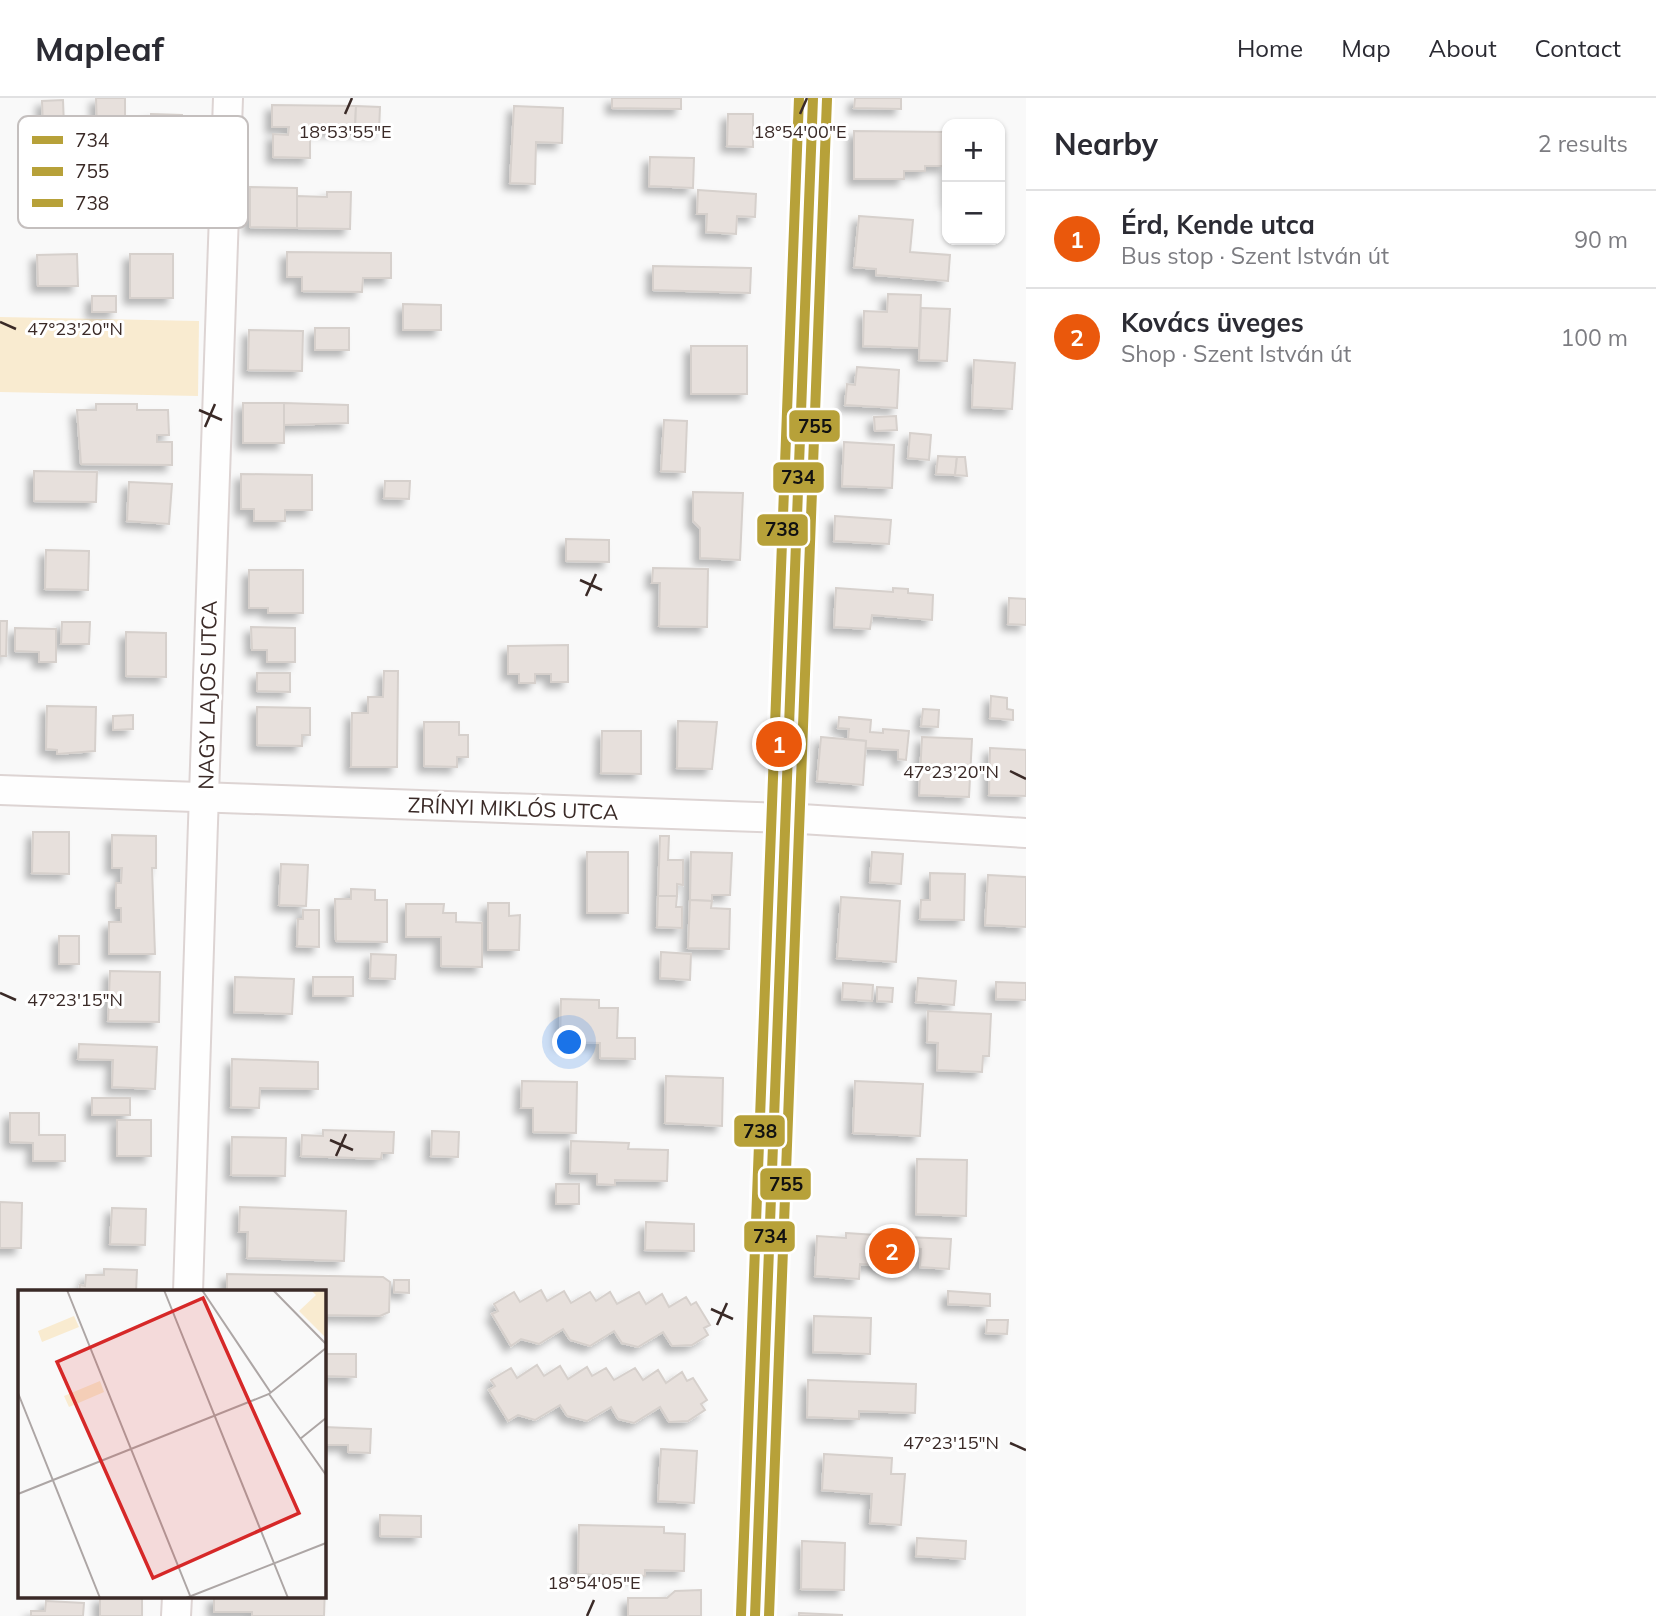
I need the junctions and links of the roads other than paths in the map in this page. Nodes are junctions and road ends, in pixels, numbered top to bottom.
1 (228, 98) edge
2 (813, 98) edge
3 (227, 116) edge
4 (222, 228) edge
5 (0, 790) edge
6 (206, 798) junction
7 (785, 818) junction
8 (1026, 834) edge
9 (188, 1290) edge
10 (177, 1598) edge
11 (176, 1616) edge
12 (755, 1616) edge

1 - 3 street, NAGY LAJOS UTCA
2 - 7 street
4 - 6 street, NAGY LAJOS UTCA
5 - 6 street, ZRÍNYI MIKLÓS UTCA
6 - 7 street, ZRÍNYI MIKLÓS UTCA
6 - 9 street, NAGY LAJOS UTCA
7 - 8 street, ZRÍNYI MIKLÓS UTCA
7 - 12 street
10 - 11 street

